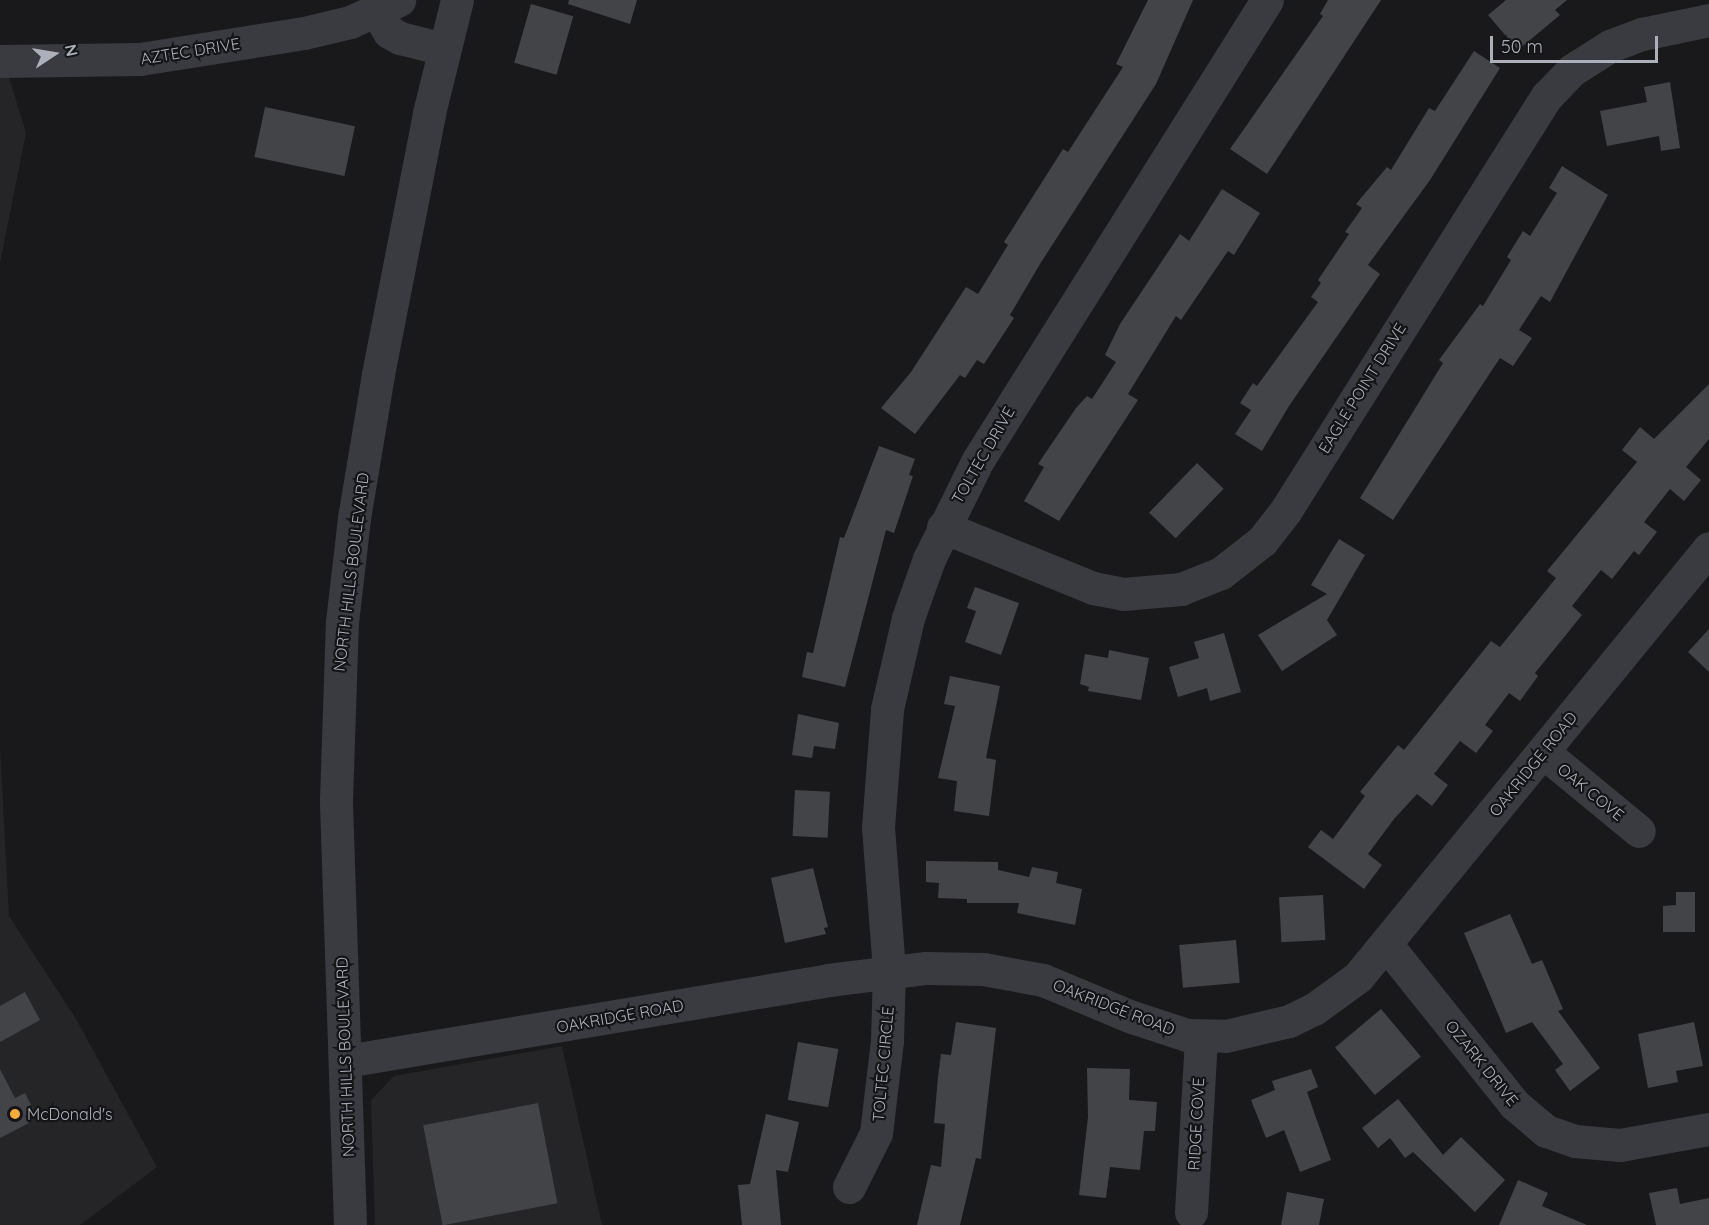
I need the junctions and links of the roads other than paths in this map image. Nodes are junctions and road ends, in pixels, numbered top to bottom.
1 (456, 0) edge
2 (1267, 0) edge
3 (388, 6) edge
4 (1709, 20) edge
5 (444, 49) junction
6 (0, 61) edge
7 (943, 527) junction
8 (1709, 548) edge
9 (1544, 752) junction
10 (1639, 831) dead end
11 (1386, 944) junction
12 (889, 970) junction
13 (1201, 1036) junction
14 (346, 1061) junction
15 (1709, 1129) edge
16 (849, 1187) dead end
17 (1191, 1212) dead end
18 (350, 1225) edge

1 - 5 street, NORTH HILLS BOULEVARD
2 - 7 street, TOLTEC DRIVE
3 - 5 street, AZTEC DRIVE
3 - 6 street, AZTEC DRIVE
4 - 7 street, EAGLE POINT DRIVE
5 - 14 street, NORTH HILLS BOULEVARD
7 - 12 street, TOLTEC DRIVE
8 - 9 street, OAKRIDGE ROAD
9 - 10 street, OAK COVE
9 - 11 street, OAKRIDGE ROAD
11 - 13 street, OAKRIDGE ROAD
11 - 15 street, OZARK DRIVE
12 - 13 street, OAKRIDGE ROAD
12 - 14 street, OAKRIDGE ROAD
12 - 16 street, TOLTEC CIRCLE
13 - 17 street, RIDGE COVE
14 - 18 street, NORTH HILLS BOULEVARD

